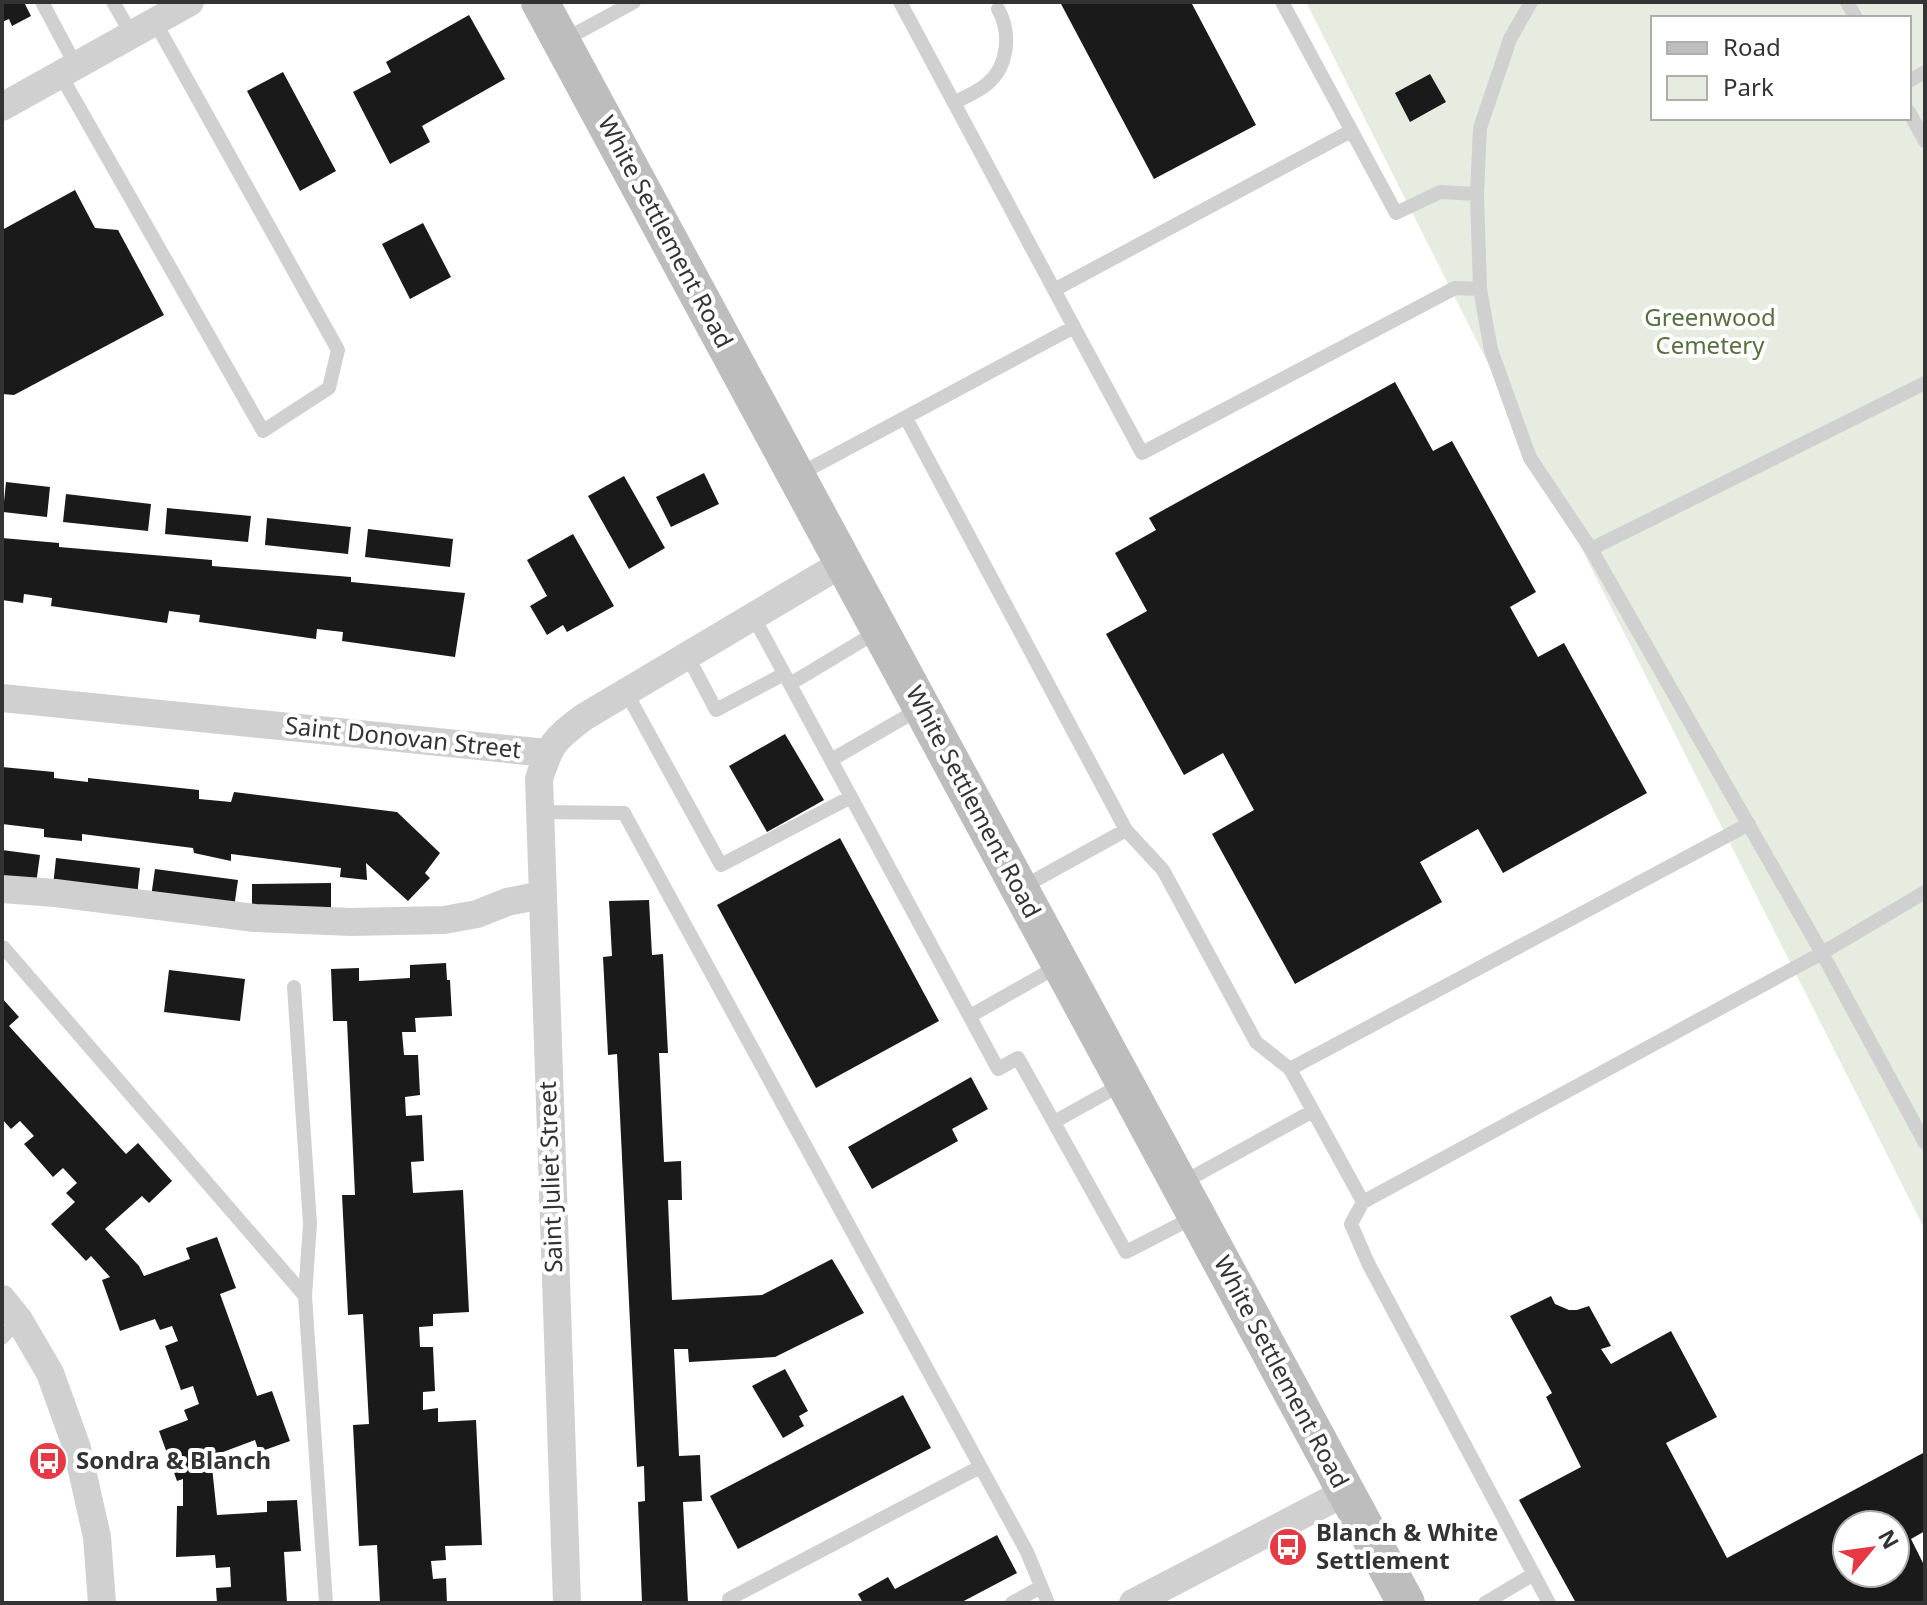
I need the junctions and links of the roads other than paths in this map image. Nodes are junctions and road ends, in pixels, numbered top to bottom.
1 (42, 2) edge
2 (113, 2) edge
3 (190, 2) edge
4 (540, 2) edge
5 (634, 2) edge
6 (900, 2) edge
7 (1282, 2) edge
8 (1531, 2) edge
9 (998, 9) dead end
10 (143, 28) junction
11 (562, 41) junction
12 (68, 70) junction
13 (954, 103) junction
14 (2, 107) edge
15 (1911, 116) edge
16 (1351, 131) junction
17 (1925, 141) edge
18 (1477, 194) junction
19 (1480, 289) junction
20 (1054, 290) junction
21 (1074, 327) junction
22 (1925, 383) edge
23 (906, 418) junction
24 (797, 476) junction
25 (1591, 549) junction
26 (843, 563) junction
27 (753, 616) junction
28 (880, 630) junction
29 (687, 655) junction
30 (787, 679) junction
31 (626, 692) junction
32 (2, 698) edge
33 (922, 707) junction
34 (547, 753) junction
35 (831, 760) junction
36 (851, 797) junction
37 (540, 812) junction
38 (1749, 824) junction
39 (1126, 830) junction
40 (2, 889) edge
41 (1020, 889) junction
42 (1925, 892) edge
43 (542, 895) junction
44 (2, 947) edge
45 (1822, 953) junction
46 (1061, 964) junction
47 (294, 987) dead end
48 (970, 1016) junction
49 (1290, 1069) junction
50 (1125, 1083) junction
51 (1313, 1111) junction
52 (1054, 1122) junction
53 (1925, 1143) edge
54 (1188, 1200) junction
55 (1363, 1202) junction
56 (305, 1296) junction
57 (8, 1319) edge
58 (980, 1467) junction
59 (1346, 1492) junction
60 (1534, 1574) junction
61 (1041, 1587) junction
62 (729, 1599) dead end
63 (102, 1603) edge
64 (326, 1603) edge
65 (567, 1603) edge
66 (1012, 1603) edge
67 (1048, 1603) edge
68 (1133, 1603) edge
69 (1406, 1603) edge
70 (1485, 1603) edge
71 (1549, 1603) edge

1 - 12 lane
2 - 10 lane
3 - 10 street
4 - 11 main road, White Settlement Road
5 - 11 lane
6 - 13 lane
7 - 16 lane
8 - 18 lane
9 - 13 lane
10 - 12 street
10 - 12 lane
11 - 24 main road, White Settlement Road
12 - 14 street
13 - 20 lane
15 - 17 lane
16 - 18 lane
16 - 20 lane
18 - 19 lane
19 - 21 lane
19 - 25 lane
20 - 21 lane
21 - 23 lane
22 - 25 lane
23 - 24 lane
23 - 39 lane
24 - 26 main road, White Settlement Road
25 - 38 lane
26 - 27 street, Saint Donovan Street
26 - 28 main road, White Settlement Road
27 - 29 street, Saint Donovan Street
27 - 30 lane
28 - 30 lane
28 - 33 main road, White Settlement Road
29 - 30 lane
29 - 31 street, Saint Donovan Street
30 - 35 lane
31 - 34 street, Saint Donovan Street
31 - 36 lane
32 - 34 street, Saint Donovan Street
33 - 35 lane
33 - 41 main road, White Settlement Road
34 - 37 street, Saint Juliet Street
35 - 36 lane
36 - 48 lane
37 - 43 street, Saint Juliet Street
37 - 58 lane
38 - 45 lane
38 - 49 lane
39 - 41 lane
39 - 49 lane
40 - 43 street
41 - 46 main road, White Settlement Road
42 - 45 lane
43 - 65 street, Saint Juliet Street
44 - 56 lane
45 - 53 lane
45 - 55 lane
46 - 48 lane
46 - 50 main road, White Settlement Road
47 - 56 lane
48 - 52 lane
49 - 51 lane
50 - 52 lane
50 - 54 main road, White Settlement Road
51 - 54 lane
51 - 55 lane
52 - 54 lane
54 - 59 main road, White Settlement Road
55 - 60 lane
56 - 64 lane
57 - 63 street
58 - 61 lane
58 - 62 lane
59 - 68 street
59 - 69 main road, White Settlement Road
60 - 70 lane
60 - 71 lane
61 - 66 lane
61 - 67 lane

